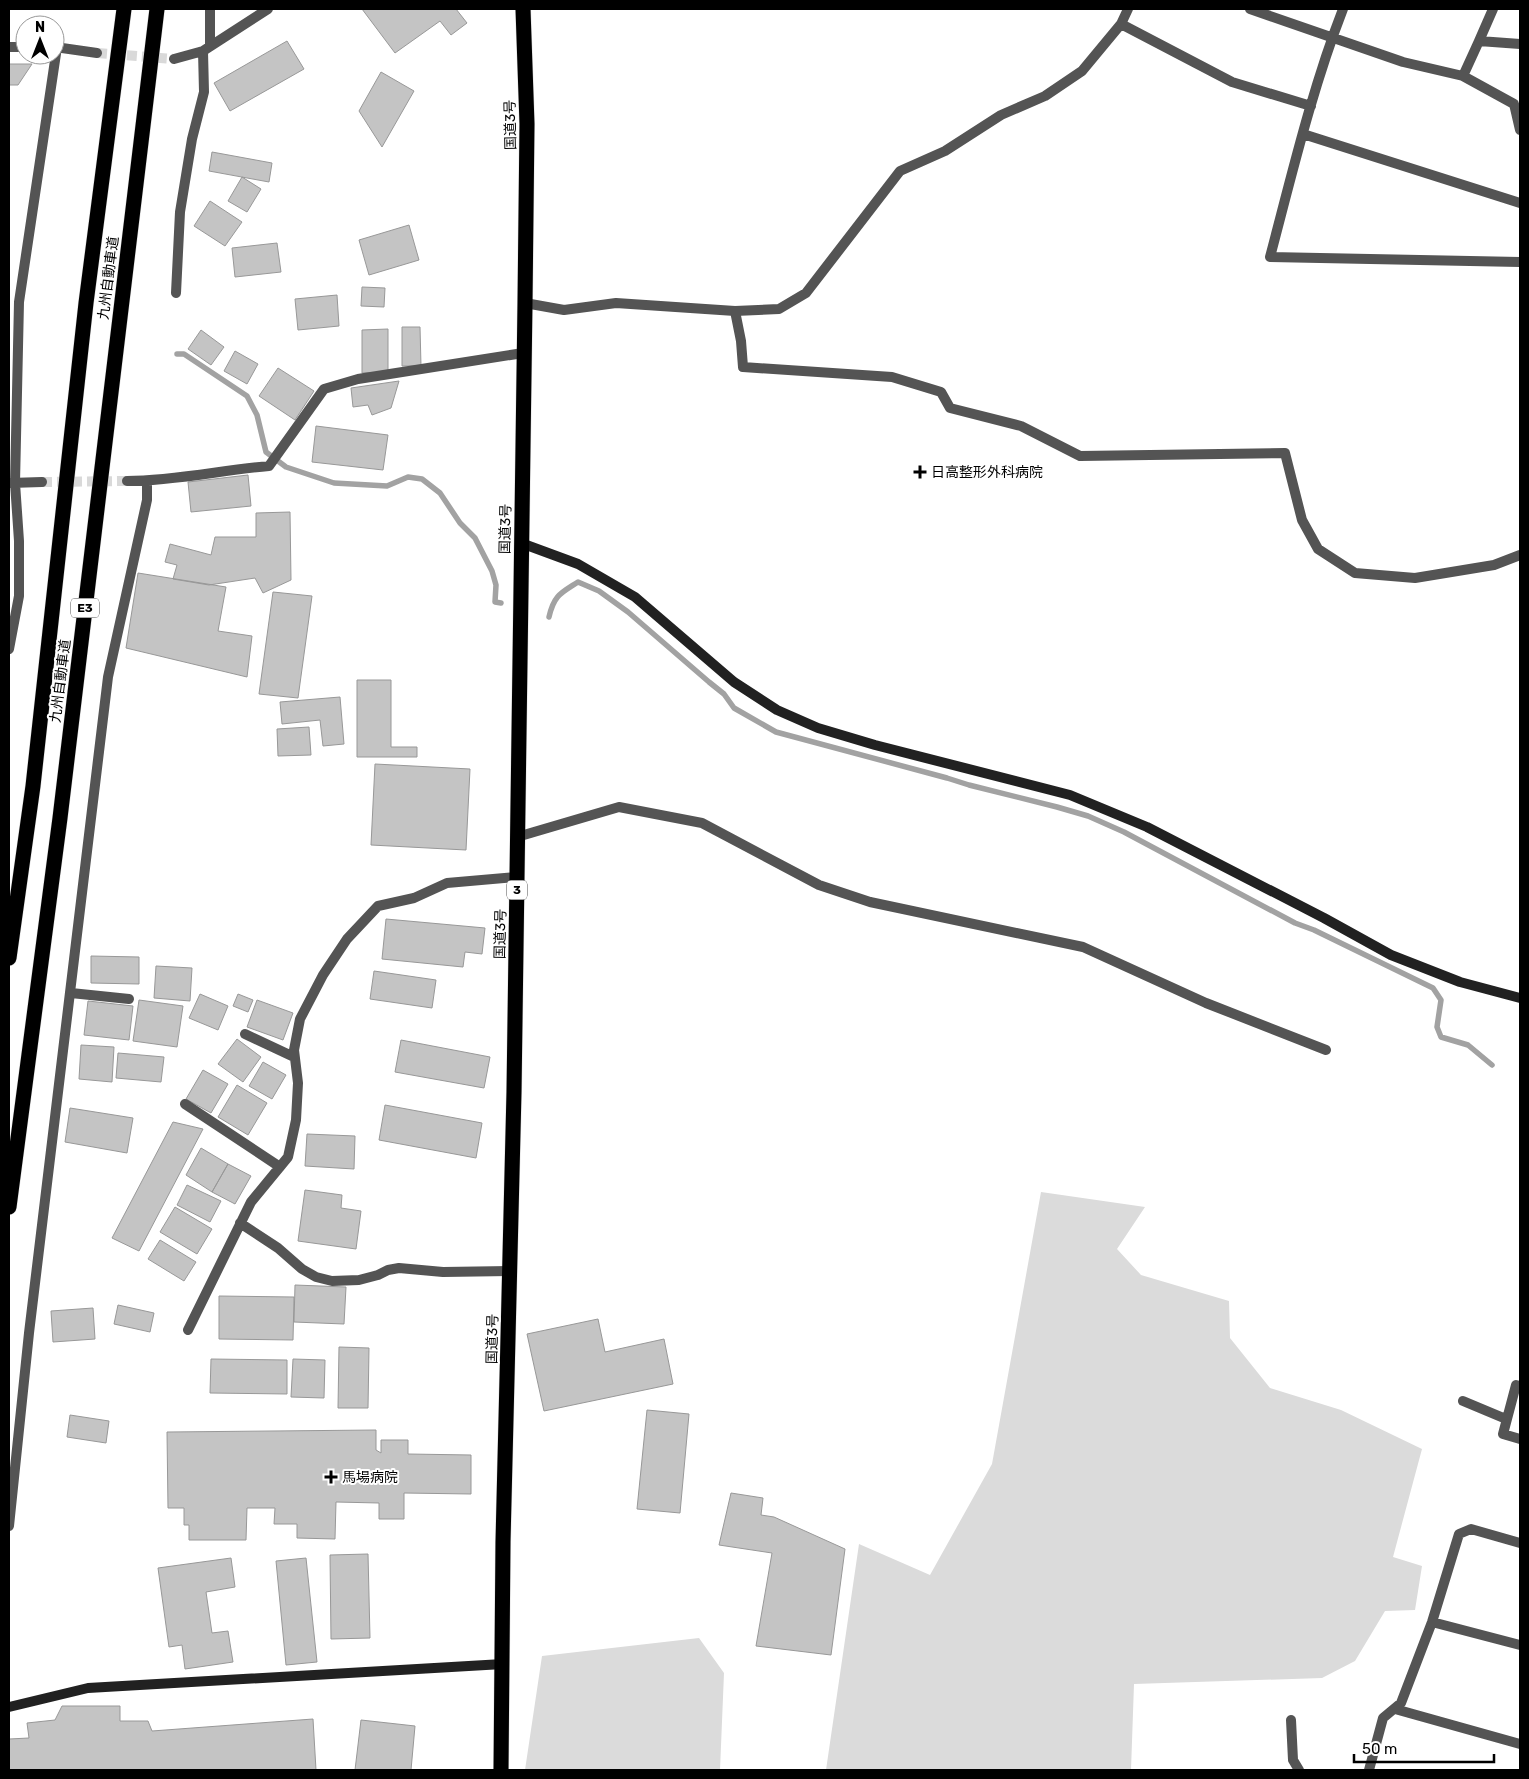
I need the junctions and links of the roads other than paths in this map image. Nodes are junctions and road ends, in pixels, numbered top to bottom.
1 (124, 9) edge
2 (157, 9) edge
3 (210, 9) edge
4 (268, 9) edge
5 (523, 9) edge
6 (1128, 9) edge
7 (1250, 9) edge
8 (1343, 9) edge
9 (1493, 9) edge
10 (1121, 24) junction
11 (1332, 37) junction
12 (1479, 41) junction
13 (1520, 44) edge
14 (65, 48) edge
15 (206, 48) junction
16 (97, 53) tunnel mouth
17 (174, 59) tunnel mouth
18 (53, 65) edge
19 (1463, 76) junction
20 (1311, 106) junction
21 (1520, 130) edge
22 (1303, 134) junction
23 (1520, 203) edge
24 (1520, 262) edge
25 (176, 293) dead end
26 (525, 303) junction
27 (735, 311) junction
28 (524, 353) junction
29 (127, 481) tunnel mouth
30 (147, 481) junction
31 (42, 482) tunnel mouth
32 (12, 483) edge
33 (521, 543) junction
34 (1520, 555) edge
35 (9, 650) edge
36 (517, 837) junction
37 (517, 877) junction
38 (9, 958) edge
39 (71, 993) junction
40 (1520, 998) edge
41 (129, 999) dead end
42 (246, 1034) dead end
43 (1326, 1050) dead end
44 (294, 1057) junction
45 (185, 1104) dead end
46 (280, 1167) junction
47 (9, 1207) edge
48 (240, 1223) junction
49 (510, 1271) junction
50 (188, 1330) dead end
51 (1520, 1386) edge
52 (1463, 1401) dead end
53 (1506, 1419) junction
54 (1520, 1439) edge
55 (9, 1526) edge
56 (1520, 1543) edge
57 (1432, 1622) junction
58 (1520, 1645) edge
59 (503, 1664) junction
60 (9, 1707) edge
61 (1395, 1709) junction
62 (1291, 1720) dead end
63 (1520, 1744) edge
64 (501, 1770) edge
65 (1299, 1770) edge
66 (1369, 1770) edge

1 - 38 highway, 九州自動車道 / E3
2 - 47 highway, 九州自動車道 / E3
3 - 15 street
4 - 15 street
5 - 26 highway, 国道3号 / 3
6 - 10 street
7 - 11 street
8 - 11 street
9 - 12 street
10 - 20 street
10 - 27 street
11 - 19 street
11 - 20 street
12 - 13 street
12 - 19 street
14 - 16 street
15 - 17 street
15 - 25 street
18 - 32 street
19 - 21 street
20 - 22 street
22 - 23 street
22 - 24 street
26 - 27 street
26 - 28 highway, 国道3号 / 3
27 - 34 street
28 - 30 street
28 - 33 highway, 国道3号 / 3
29 - 30 street
30 - 39 street
31 - 32 street
32 - 35 street
33 - 36 highway, 国道3号 / 3
33 - 40 street
36 - 37 highway, 国道3号 / 3
36 - 43 street
37 - 44 street
37 - 49 highway, 国道3号 / 3
39 - 41 street
39 - 55 street
42 - 44 street
44 - 46 street
45 - 46 street
46 - 48 street
48 - 49 street
48 - 50 street
49 - 59 highway, 国道3号 / 3
51 - 53 street
52 - 53 street
53 - 54 street
56 - 57 street
57 - 58 street
57 - 61 street
59 - 60 street
59 - 64 highway, 国道3号 / 3
61 - 63 street
61 - 66 street
62 - 65 street

